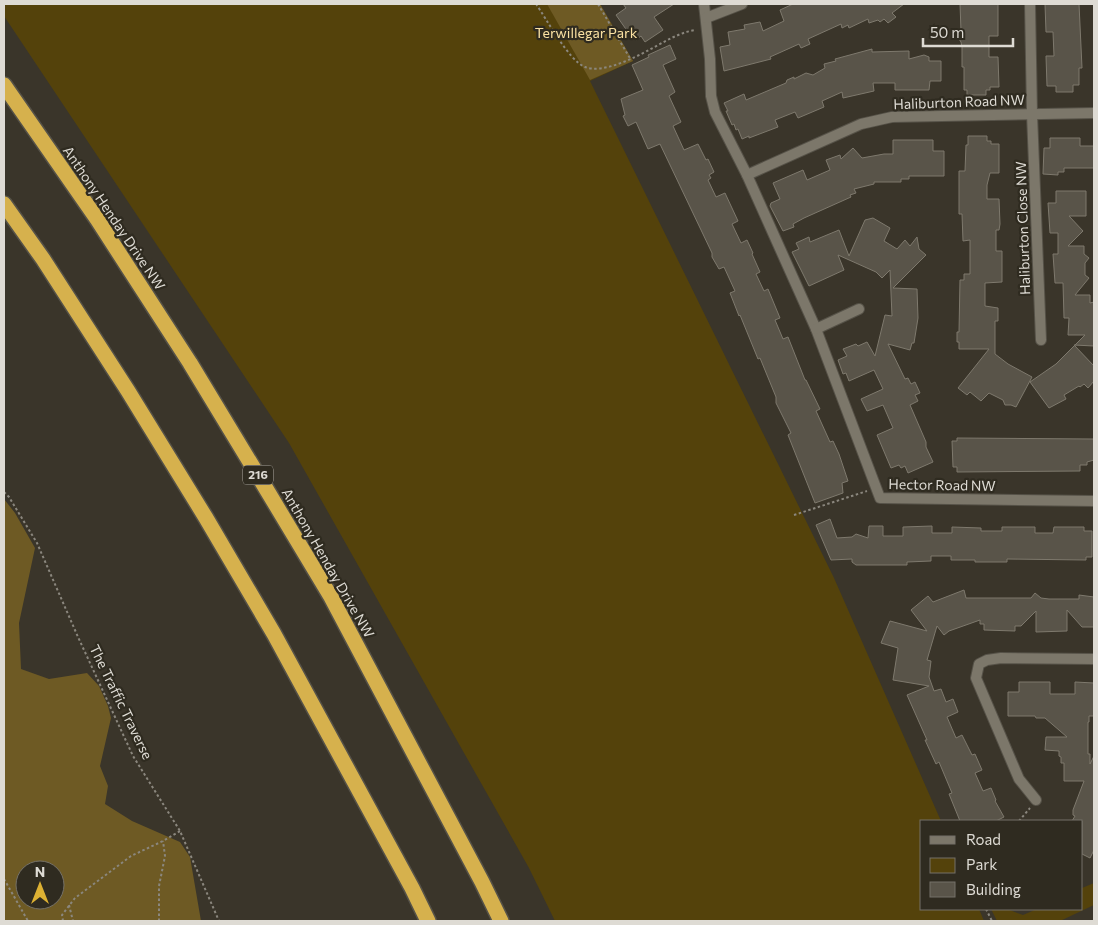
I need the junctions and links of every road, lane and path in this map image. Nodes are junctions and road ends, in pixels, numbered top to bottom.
1 (536, 4) edge
2 (598, 4) edge
3 (704, 4) edge
4 (742, 4) edge
5 (1030, 4) edge
6 (707, 23) junction
7 (631, 60) junction
8 (4, 85) edge
9 (1094, 113) edge
10 (1032, 114) junction
11 (747, 176) junction
12 (4, 204) edge
13 (859, 309) dead end
14 (816, 329) junction
15 (1041, 340) dead end
16 (876, 488) junction
17 (4, 492) edge
18 (1094, 501) edge
19 (794, 515) dead end
20 (1094, 658) edge
21 (1036, 800) joint
22 (1020, 820) edge
23 (180, 831) junction
24 (163, 841) junction
25 (4, 879) edge
26 (482, 882) junction
27 (70, 905) junction
28 (28, 921) edge
29 (63, 921) edge
30 (73, 921) edge
31 (159, 921) edge
32 (219, 921) edge
33 (428, 921) edge
34 (500, 921) edge
35 (509, 921) edge

1 - 7 path
2 - 7 path
3 - 6 street, Hector Road NW
4 - 6 street
5 - 10 street, Haliburton Close NW
6 - 7 path
6 - 11 street, Hector Road NW
8 - 26 highway, Anthony Henday Drive NW / 216
9 - 10 street, Haliburton Road NW
10 - 11 street, Haliburton Road NW
10 - 15 street, Haliburton Close NW
11 - 14 street, Hector Road NW
12 - 33 highway
13 - 14 street
14 - 16 street, Hector Road NW
16 - 18 street, Hector Road NW
16 - 19 path
17 - 23 path, The Traffic Traverse
20 - 21 street
21 - 22 path
23 - 24 path
23 - 32 path, The Traffic Traverse
24 - 27 path
24 - 31 path
25 - 28 path
26 - 34 highway, Anthony Henday Drive NW / 216
26 - 35 highway
27 - 29 path
27 - 30 path

